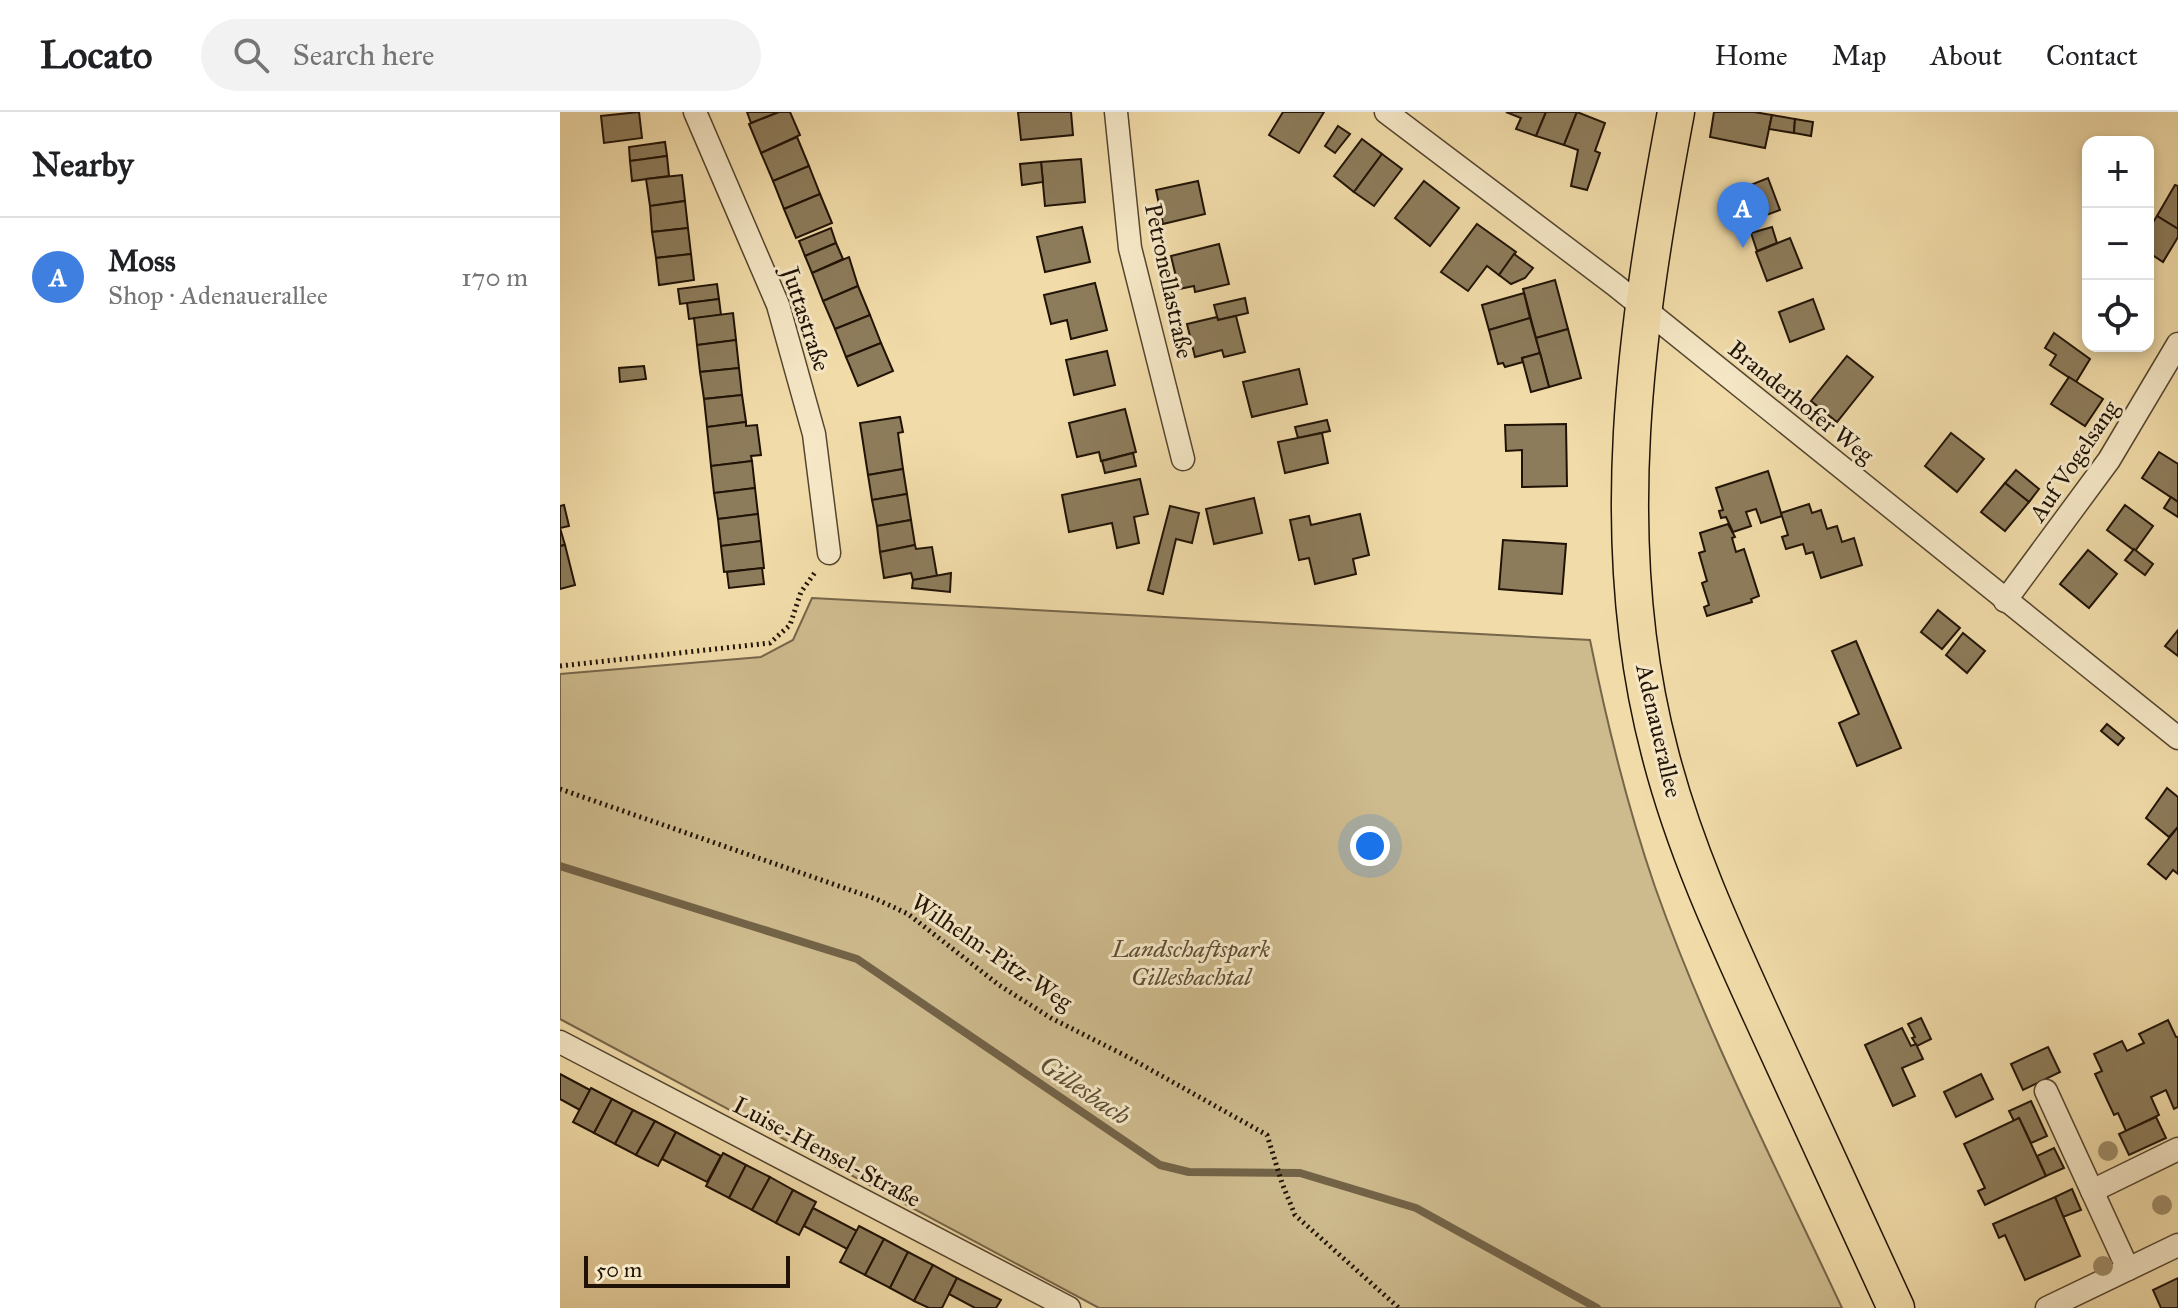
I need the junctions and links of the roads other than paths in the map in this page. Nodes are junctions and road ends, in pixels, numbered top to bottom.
1 (695, 112) edge
2 (1116, 112) edge
3 (1386, 112) edge
4 (1676, 112) edge
5 (1643, 307) junction
6 (2178, 344) edge
7 (1183, 459) dead end
8 (829, 553) road end
9 (2005, 601) junction
10 (2178, 738) edge
11 (560, 1042) edge
12 (2046, 1091) dead end
13 (2178, 1149) edge
14 (2092, 1191) junction
15 (2178, 1245) edge
16 (2128, 1269) junction
17 (1069, 1308) edge
18 (1896, 1308) edge
19 (2047, 1308) edge

1 - 8 street, Juttastraße
2 - 7 street, Petronellastraße
3 - 5 street, Branderhofer Weg
4 - 5 main road, Adenauerallee
5 - 9 street, Branderhofer Weg
5 - 18 main road, Adenauerallee
6 - 9 street, Auf Vogelsang
9 - 10 street, Branderhofer Weg
11 - 17 street, Luise-Hensel-Straße
12 - 14 street
13 - 14 street
14 - 16 street
15 - 16 street
16 - 19 street

